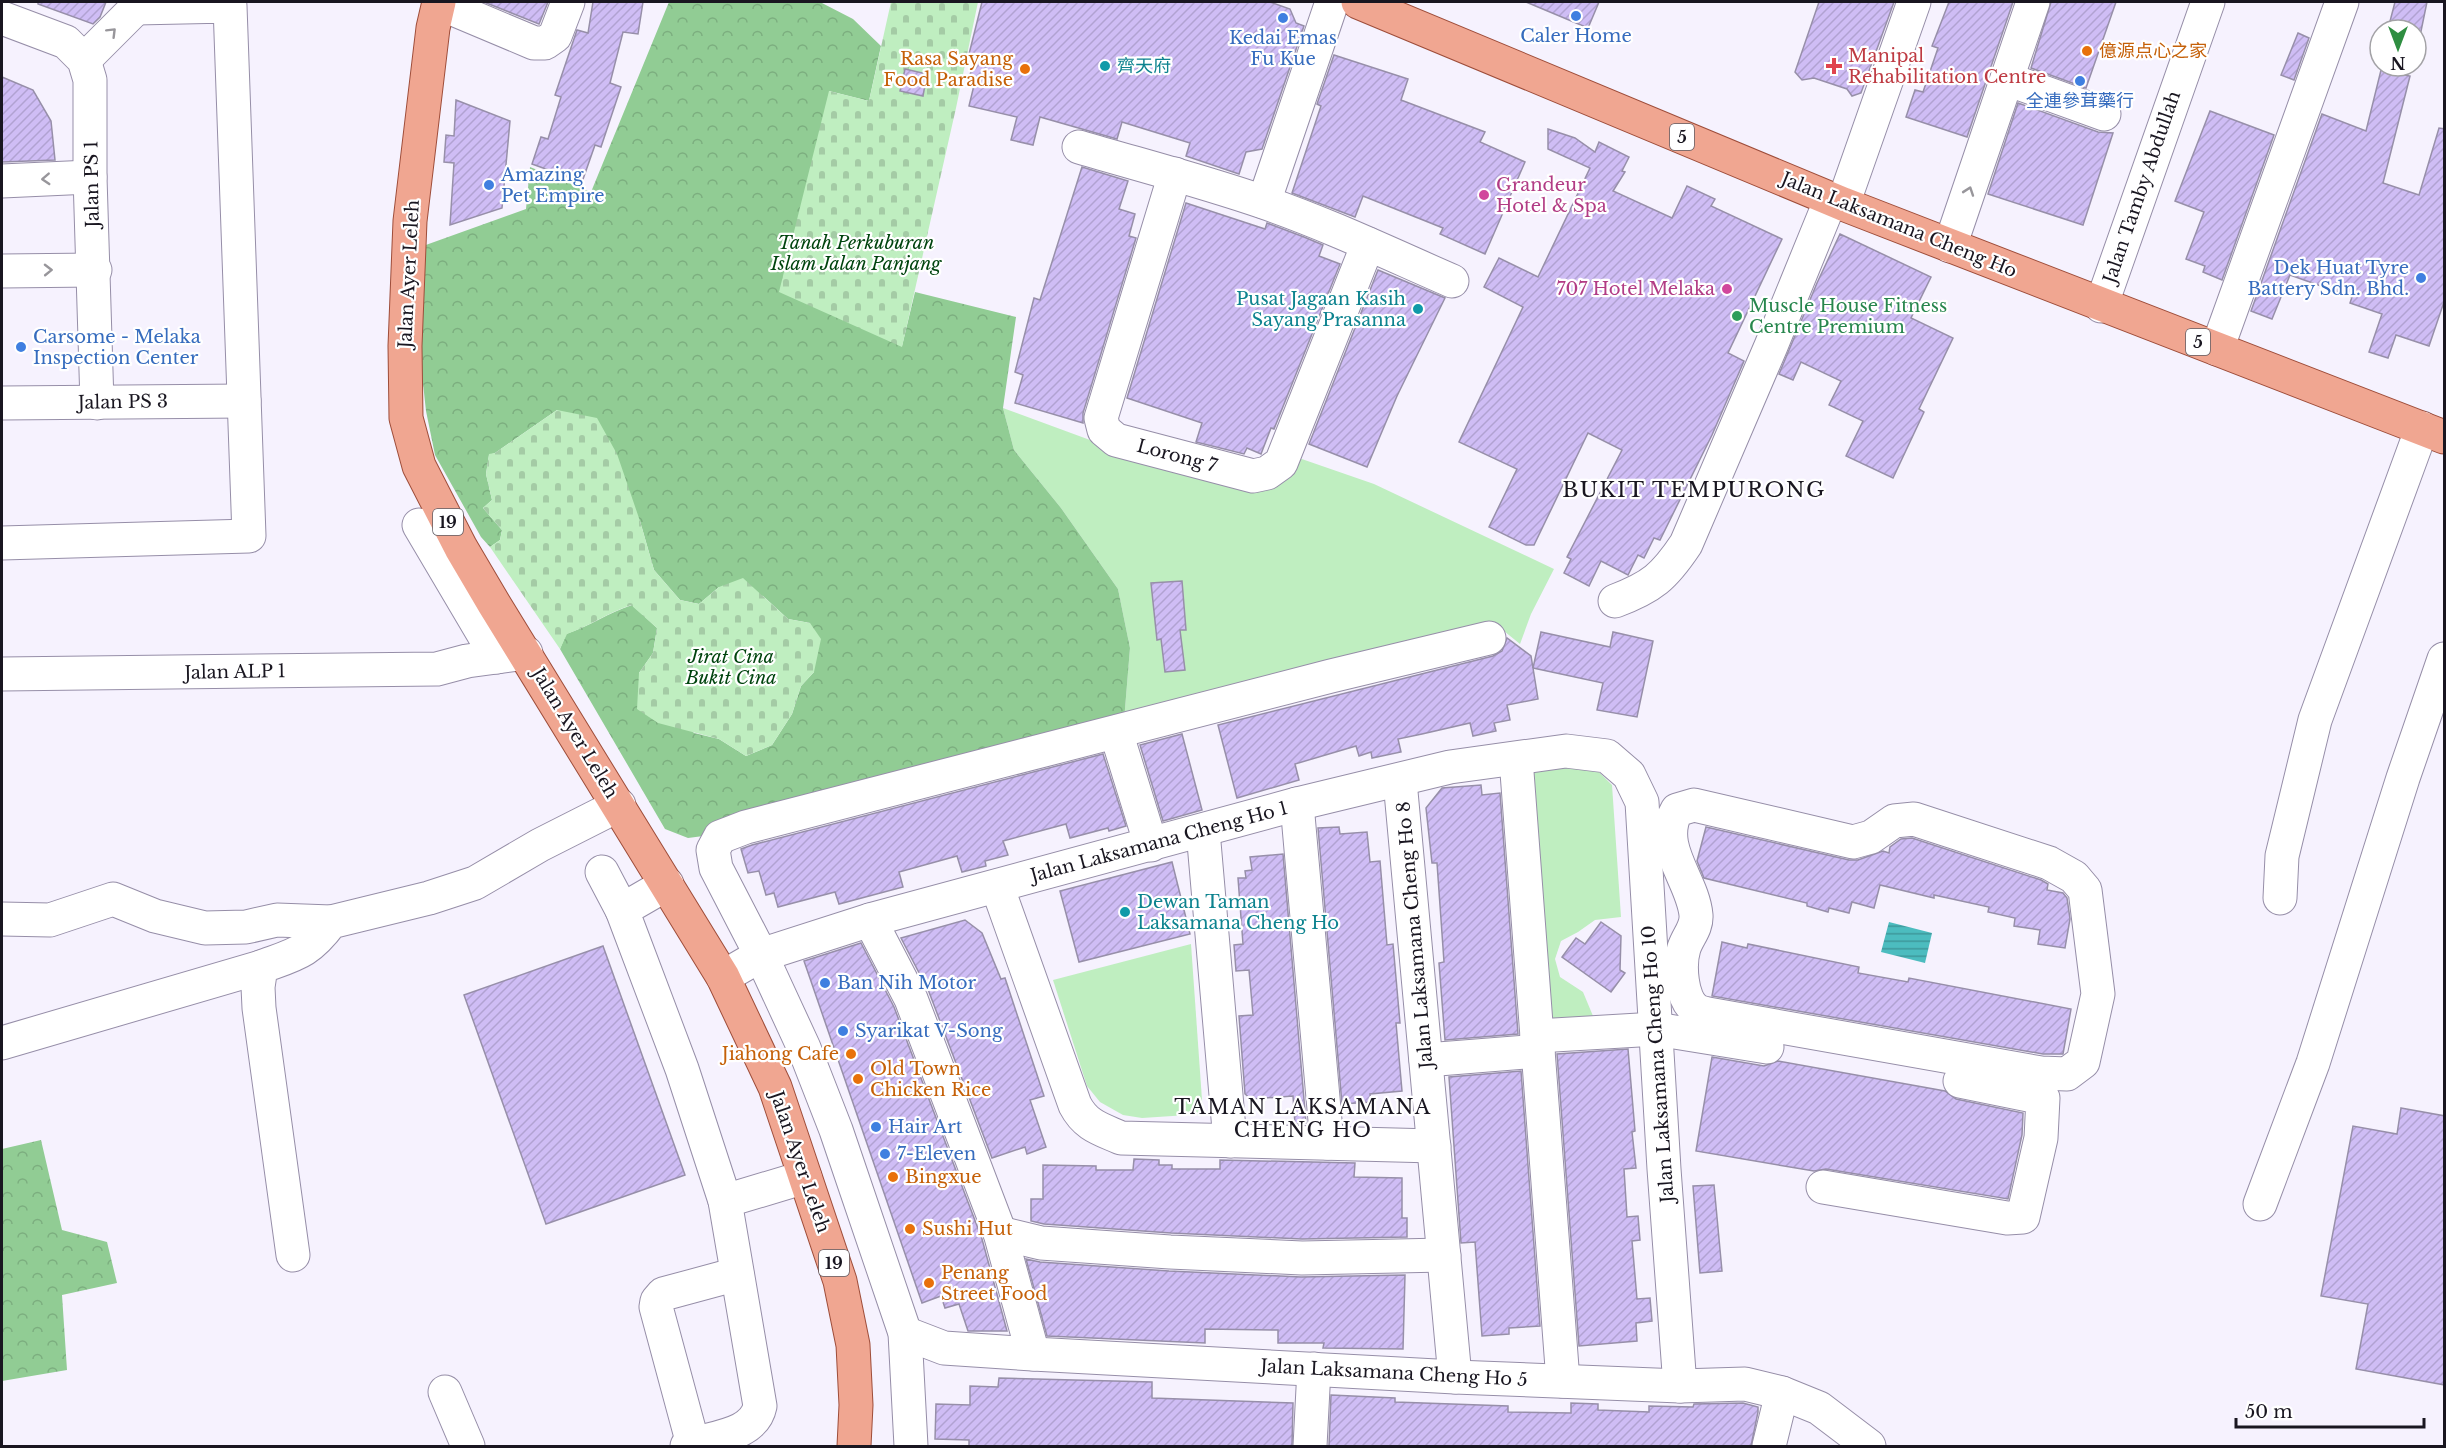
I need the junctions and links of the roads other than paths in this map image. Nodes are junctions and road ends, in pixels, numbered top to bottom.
1 (439, 2) edge
2 (568, 2) edge
3 (1332, 2) edge
4 (1914, 2) edge
5 (2033, 2) edge
6 (2208, 2) edge
7 (2342, 2) edge
8 (1366, 3) edge
9 (137, 5) edge
10 (2, 18) edge
11 (84, 60) junction
12 (2007, 79) junction
13 (2104, 114) dead end
14 (1079, 147) dead end
15 (1175, 174) junction
16 (90, 177) junction
17 (2, 181) edge
18 (1837, 201) junction
19 (1264, 202) junction
20 (1368, 244) junction
21 (1950, 246) junction
22 (94, 270) junction
23 (2, 271) edge
24 (1452, 281) dead end
25 (2101, 306) junction
26 (2217, 349) junction
27 (244, 401) junction
28 (2, 403) edge
29 (97, 403) junction
30 (2433, 432) edge
31 (419, 525) dead end
32 (2, 543) edge
33 (1615, 601) dead end
34 (1489, 638) dead end
35 (496, 646) junction
36 (2445, 659) edge
37 (2, 674) edge
38 (1116, 732) junction
39 (1607, 756) joint
40 (1516, 759) junction
41 (1400, 780) junction
42 (1297, 804) junction
43 (619, 805) junction
44 (1203, 831) junction
45 (1151, 845) junction
46 (602, 872) dead end
47 (1683, 878) junction
48 (667, 884) junction
49 (997, 886) junction
50 (1647, 886) junction
51 (2280, 898) dead end
52 (622, 909) junction
53 (2, 919) edge
54 (870, 920) junction
55 (331, 922) junction
56 (1650, 936) junction
57 (1689, 937) junction
58 (760, 955) junction
59 (261, 967) junction
60 (723, 977) junction
61 (1656, 1029) junction
62 (2, 1043) edge
63 (1538, 1044) junction
64 (1426, 1060) junction
65 (1230, 1141) junction
66 (1327, 1143) junction
67 (1434, 1146) junction
68 (805, 1177) junction
69 (1823, 1187) dead end
70 (726, 1201) junction
71 (2259, 1204) dead end
72 (1000, 1233) junction
73 (293, 1256) dead end
74 (1444, 1256) junction
75 (737, 1274) junction
76 (905, 1333) junction
77 (1034, 1354) junction
78 (1314, 1369) junction
79 (1455, 1377) junction
80 (1563, 1381) junction
81 (1680, 1386) junction
82 (445, 1392) dead end
83 (1782, 1393) junction
84 (690, 1445) edge
85 (468, 1446) edge
86 (854, 1446) edge
87 (911, 1446) edge
88 (1310, 1446) edge
89 (1769, 1446) edge
90 (1869, 1446) edge

1 - 2 street
1 - 35 main road, Jalan Ayer Leleh / 19
3 - 19 street
4 - 18 street
5 - 12 street
6 - 25 street, Jalan Tamby Abdullah
7 - 26 street
8 - 18 main road, Jalan Laksamana Cheng Ho / 5
11 -> 9 street
9 - 27 street
10 - 11 street
11 - 16 street, Jalan PS 1
12 - 13 street
21 -> 12 street
14 - 15 street
15 - 19 street
15 - 20 street, Lorong 7
16 -> 17 street
16 - 22 street, Jalan PS 1
18 - 21 main road, Jalan Laksamana Cheng Ho / 5
18 - 33 street
19 - 20 street
20 - 24 street
21 - 25 main road, Jalan Laksamana Cheng Ho / 5
23 -> 22 street
22 - 29 street, Jalan PS 1
25 - 26 main road, Jalan Laksamana Cheng Ho / 5
26 - 30 main road, Jalan Laksamana Cheng Ho / 5
27 - 29 street, Jalan PS 3
27 - 32 street
28 - 29 street, Jalan PS 3
30 - 51 street
31 - 35 street
34 - 38 street
35 - 37 street, Jalan ALP 1
35 - 43 main road, Jalan Ayer Leleh / 19
36 - 71 street
38 - 45 street
38 - 58 street
39 - 40 street, Jalan Laksamana Cheng Ho 1
39 - 50 street, Jalan Laksamana Cheng Ho 10
40 - 41 street, Jalan Laksamana Cheng Ho 1
40 - 63 street
41 - 42 street, Jalan Laksamana Cheng Ho 1
41 - 64 street, Jalan Laksamana Cheng Ho 8
42 - 44 street, Jalan Laksamana Cheng Ho 1
42 - 66 street
43 - 48 main road, Jalan Ayer Leleh / 19
43 - 55 street
44 - 45 street, Jalan Laksamana Cheng Ho 1
44 - 65 street
45 - 49 street, Jalan Laksamana Cheng Ho 1
46 - 52 street
47 - 50 street
47 - 57 street
47 - 57 street
48 - 52 street
48 - 60 main road, Jalan Ayer Leleh / 19
49 - 54 street, Jalan Laksamana Cheng Ho 1
49 - 65 street
50 - 56 street, Jalan Laksamana Cheng Ho 10
52 - 70 street
53 - 55 street
54 - 58 street, Jalan Laksamana Cheng Ho 1
54 - 72 street
55 - 59 street
56 - 57 street
56 - 61 street, Jalan Laksamana Cheng Ho 10
58 - 60 street, Jalan Laksamana Cheng Ho 1
58 - 76 street
59 - 62 street
59 - 73 street
60 - 68 main road, Jalan Ayer Leleh / 19
61 - 63 street
61 - 69 street
61 - 81 street, Jalan Laksamana Cheng Ho 10
63 - 64 street
63 - 80 street
64 - 67 street, Jalan Laksamana Cheng Ho 8
65 - 66 street
66 - 67 street
67 - 74 street, Jalan Laksamana Cheng Ho 8
68 - 70 street
68 - 86 main road, Jalan Ayer Leleh / 19
70 - 75 street
72 - 74 street
72 - 77 street
74 - 79 street, Jalan Laksamana Cheng Ho 8
75 - 84 street
75 - 84 street
76 - 77 street, Jalan Laksamana Cheng Ho 5
76 - 87 street
77 - 78 street, Jalan Laksamana Cheng Ho 5
78 - 79 street, Jalan Laksamana Cheng Ho 5
78 - 88 street
79 - 80 street, Jalan Laksamana Cheng Ho 5
80 - 81 street, Jalan Laksamana Cheng Ho 5
81 - 83 street, Jalan Laksamana Cheng Ho 5
82 - 85 street
83 - 89 street
83 - 90 street, Jalan Laksamana Cheng Ho 5

